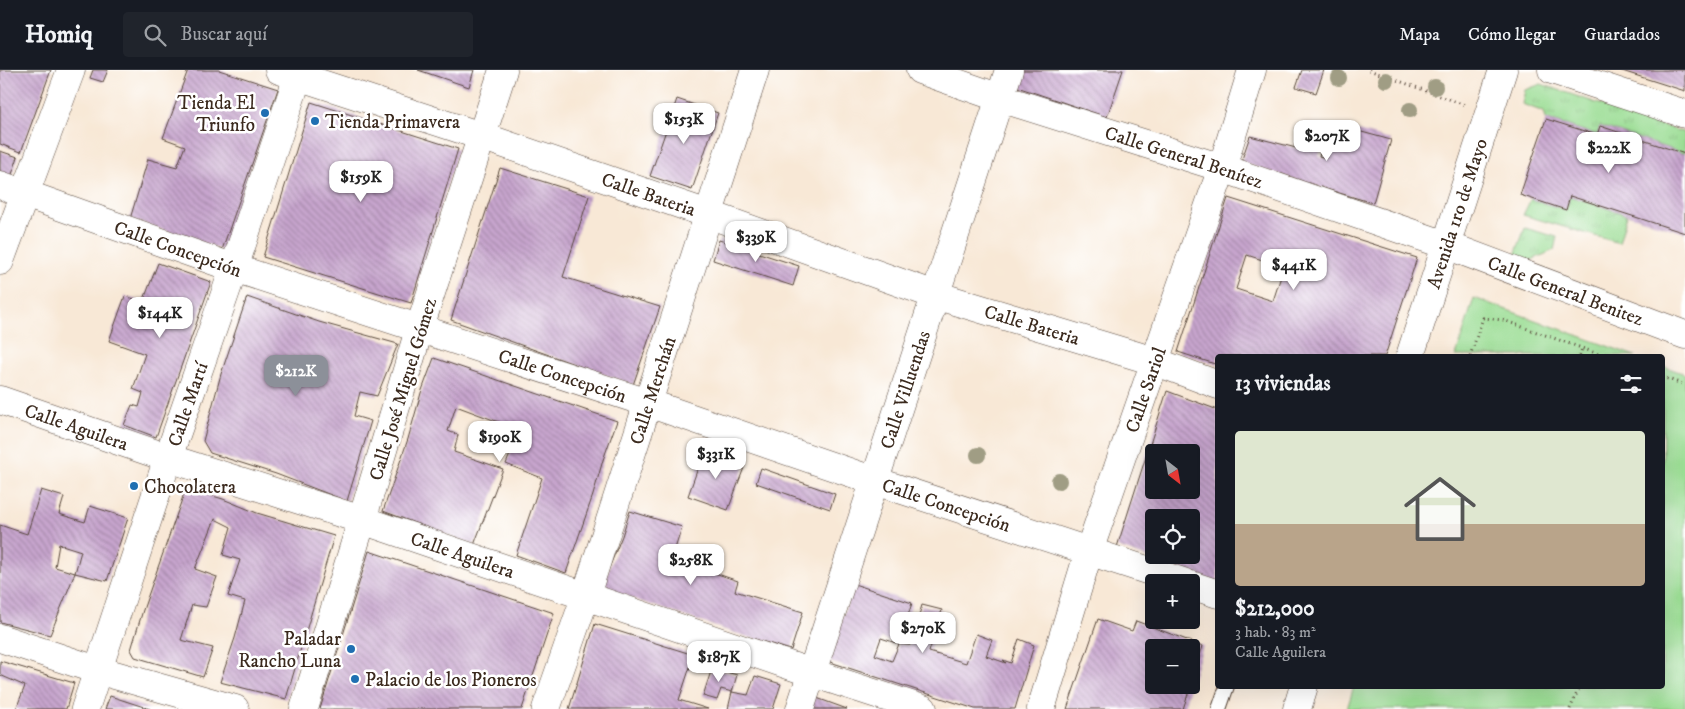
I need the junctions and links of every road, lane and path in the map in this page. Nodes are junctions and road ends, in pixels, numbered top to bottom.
1 (71, 70) edge
2 (503, 70) edge
3 (755, 70) edge
4 (920, 70) edge
5 (1009, 70) edge
6 (1252, 70) edge
7 (1369, 70) edge
8 (1503, 70) edge
9 (1552, 70) edge
10 (292, 72) edge
11 (1000, 98) junction
12 (1489, 114) junction
13 (1685, 114) edge
14 (481, 136) junction
15 (1222, 168) junction
16 (12, 190) edge
17 (708, 214) junction
18 (1446, 246) junction
19 (0, 261) edge
20 (234, 268) junction
21 (935, 295) junction
22 (419, 330) junction
23 (1685, 335) edge
24 (1582, 348) junction
25 (1411, 354) edge
26 (1471, 354) edge
27 (1580, 354) edge
28 (1598, 354) edge
29 (1154, 362) junction
30 (1665, 378) edge
31 (1215, 384) edge
32 (1685, 386) edge
33 (0, 400) edge
34 (648, 403) junction
35 (168, 458) junction
36 (874, 481) junction
37 (362, 520) junction
38 (1089, 551) junction
39 (1159, 574) edge
40 (1200, 588) edge
41 (1215, 593) edge
42 (586, 595) junction
43 (0, 638) edge
44 (97, 670) junction
45 (812, 673) junction
46 (1226, 689) edge
47 (1303, 689) edge
48 (1579, 689) edge
49 (85, 709) edge
50 (235, 709) edge
51 (304, 709) edge
52 (546, 709) edge
53 (800, 709) edge
54 (923, 709) edge
55 (1041, 709) edge
56 (1219, 709) edge
57 (1297, 709) edge
58 (1570, 709) edge

1 - 16 street
2 - 14 street, Calle José Miguel Gómez
3 - 17 street, Calle Merchán
4 - 11 street, Calle General Benítez
5 - 11 street, Calle Villuendas
6 - 15 street, Calle Sariol
7 - 12 path
8 - 12 street, Avenida 1ro de Mayo
9 - 13 street
10 - 14 street, Calle Bateria
10 - 20 street, Calle Martí
11 - 15 street, Calle General Benítez
11 - 21 street, Calle Villuendas
12 - 18 street, Avenida 1ro de Mayo
14 - 17 street, Calle Bateria
14 - 22 street, Calle José Miguel Gómez
15 - 18 street, Calle General Benítez
15 - 29 street, Calle Sariol
16 - 19 street
16 - 20 street, Calle Concepción
17 - 21 street, Calle Bateria
17 - 34 street, Calle Merchán
18 - 23 street, Calle General Benitez
18 - 25 street, Avenida 1ro de Mayo
20 - 22 street, Calle Concepción
20 - 35 street, Calle Martí
21 - 29 street, Calle Bateria
21 - 36 street, Calle Villuendas
22 - 34 street, Calle Concepción
22 - 37 street, Calle José Miguel Gómez
24 - 26 path
24 - 27 path
24 - 28 path
29 - 31 street, Calle Bateria
29 - 38 street, Calle Sariol
30 - 32 path
33 - 35 street, Calle Aguilera
34 - 36 street, Calle Concepción
34 - 42 street, Calle Merchán
35 - 37 street, Calle Aguilera
35 - 44 street, Calle Martí
36 - 38 street, Calle Concepción
36 - 45 street, Calle Villuendas
37 - 42 street, Calle Aguilera
37 - 51 street, Calle José Miguel Gómez
38 - 39 street, Calle Concepción
38 - 55 street, Calle Sariol
40 - 41 street
42 - 45 street, Calle Aguilera
42 - 52 street, Calle Merchán
43 - 44 street
44 - 49 street, Calle Martí
44 - 50 street
45 - 53 street, Calle Villuendas
45 - 54 street, Calle Aguilera
46 - 56 lane
47 - 57 street
48 - 58 path

